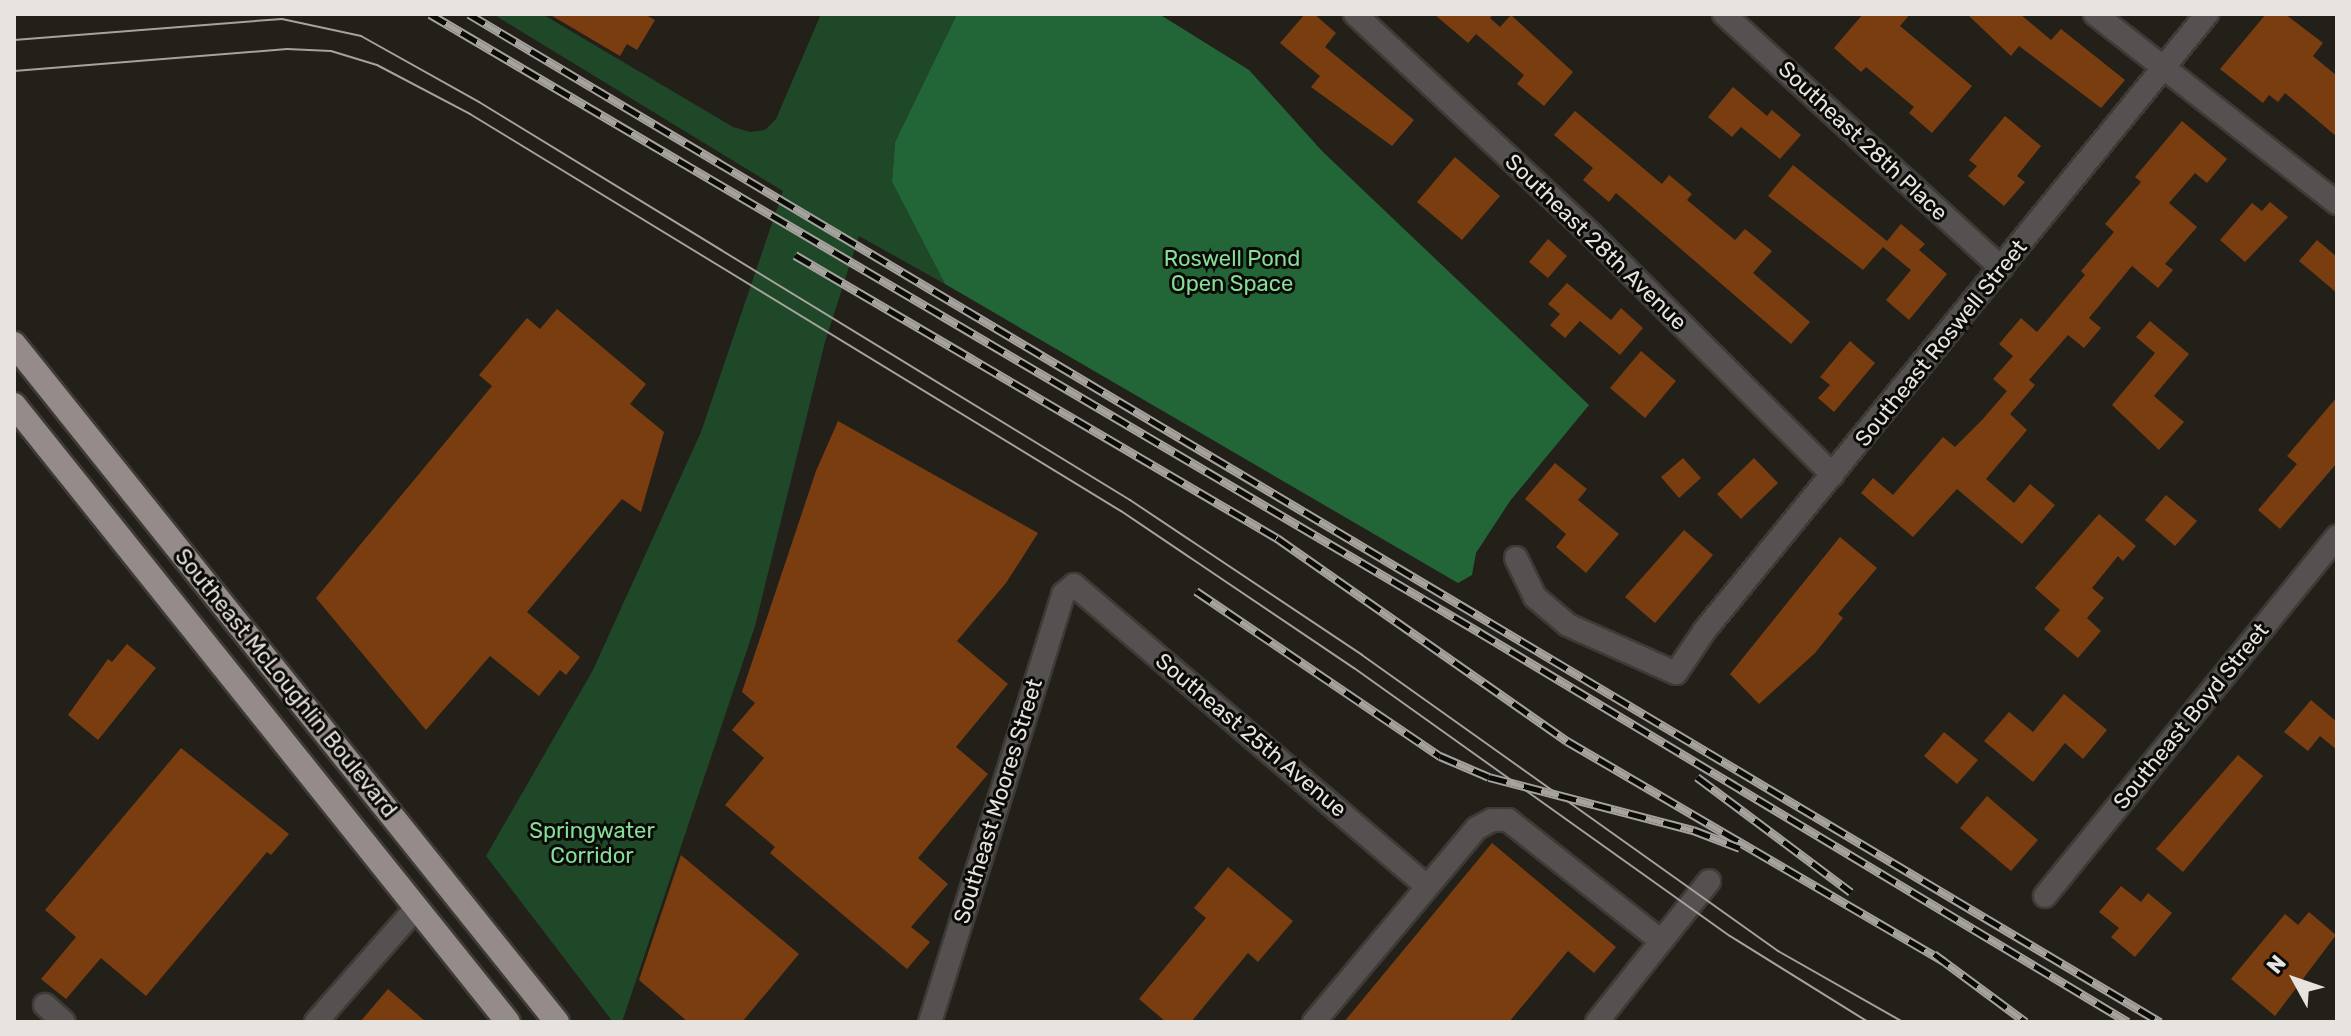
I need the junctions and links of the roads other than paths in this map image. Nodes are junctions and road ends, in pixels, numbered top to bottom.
1 (1355, 14) edge
2 (1724, 14) edge
3 (2095, 14) edge
4 (2207, 14) edge
5 (2165, 66) junction
6 (2337, 203) edge
7 (2001, 268) junction
8 (14, 344) edge
9 (14, 405) edge
10 (1833, 475) junction
11 (2337, 537) edge
12 (1516, 558) dead end
13 (1074, 585) joint
14 (1709, 881) dead end
15 (1427, 886) junction
16 (2045, 896) dead end
17 (416, 908) junction
18 (1661, 941) junction
19 (45, 1005) dead end
20 (64, 1022) edge
21 (316, 1022) edge
22 (508, 1022) edge
23 (557, 1022) edge
24 (930, 1022) edge
25 (1314, 1022) edge
26 (1597, 1022) edge

1 - 10 street, Southeast 28th Avenue
2 - 7 street, Southeast 28th Place
3 - 5 street
4 - 5 street, Southeast Roswell Street
5 - 6 street
5 - 7 street, Southeast Roswell Street
7 - 10 street, Southeast Roswell Street
8 - 23 highway, Southeast McLoughlin Boulevard
9 - 17 highway, Southeast McLoughlin Boulevard
10 - 12 street, Southeast Roswell Street
11 - 16 street, Southeast Boyd Street
13 - 15 street, Southeast 25th Avenue
13 - 24 street, Southeast Moores Street
14 - 18 street
15 - 18 street
15 - 25 street
17 - 21 street
17 - 22 highway, Southeast McLoughlin Boulevard
18 - 26 street
19 - 20 street

